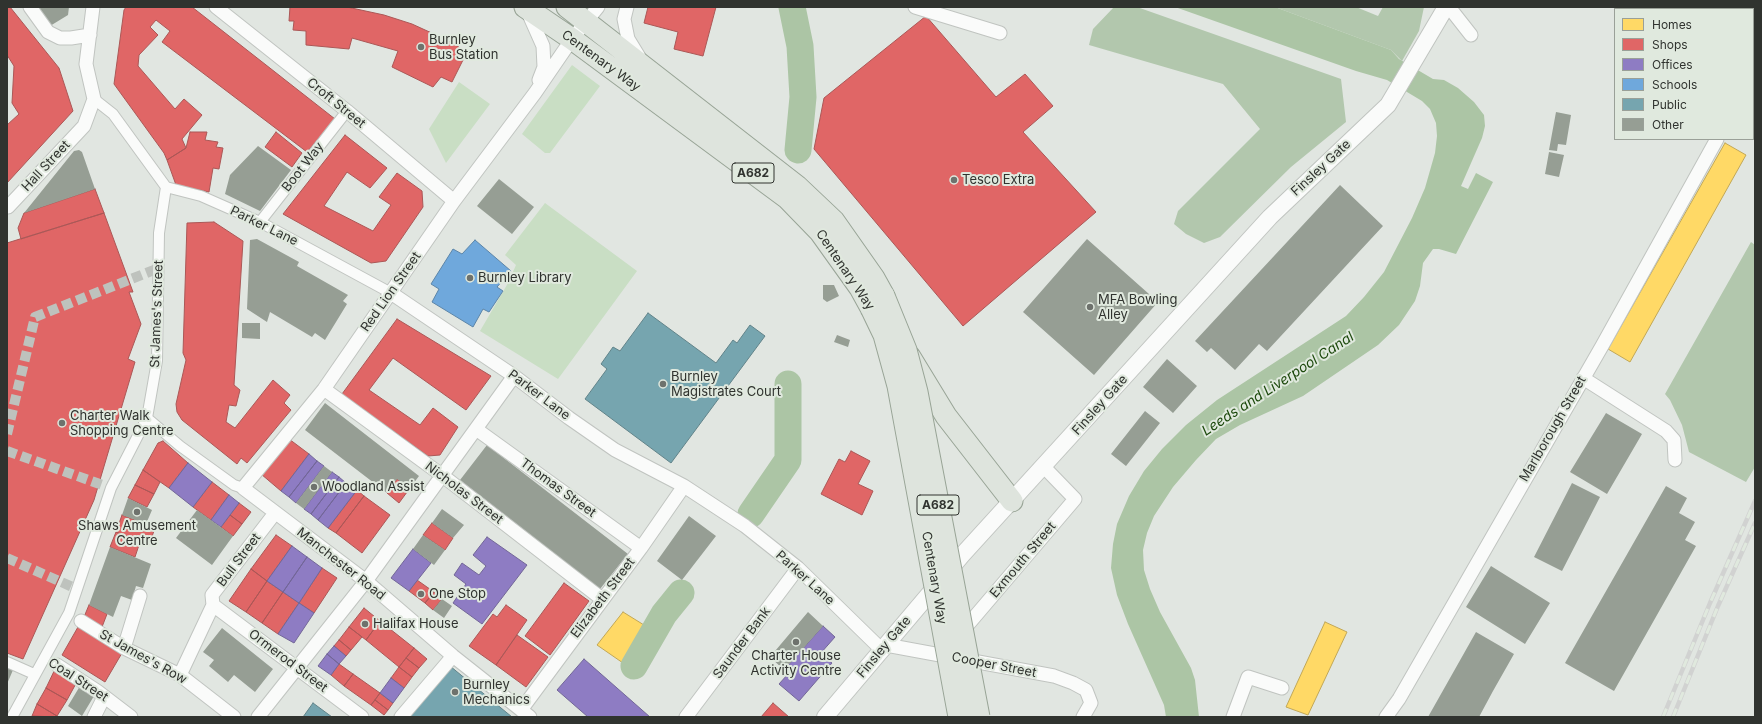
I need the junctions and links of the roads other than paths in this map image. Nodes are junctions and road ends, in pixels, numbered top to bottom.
1 (30, 7) edge
2 (93, 7) edge
3 (216, 7) edge
4 (567, 7) edge
5 (627, 7) edge
6 (915, 7) edge
7 (1446, 7) edge
8 (1449, 7) edge
9 (526, 8) edge
10 (590, 12) edge
11 (553, 26) junction
12 (1000, 33) dead end
13 (90, 35) junction
14 (1471, 35) dead end
15 (572, 39) junction
16 (607, 65) junction
17 (645, 67) junction
18 (535, 93) junction
19 (94, 99) junction
20 (347, 111) junction
21 (1716, 140) edge
22 (166, 187) junction
23 (454, 201) junction
24 (8, 207) dead end
25 (260, 222) junction
26 (391, 293) junction
27 (878, 302) junction
28 (906, 350) junction
29 (514, 376) junction
30 (1583, 378) junction
31 (324, 389) junction
32 (147, 418) junction
33 (476, 429) junction
34 (1675, 460) dead end
35 (1044, 467) junction
36 (443, 476) junction
37 (684, 486) junction
38 (243, 488) junction
39 (1012, 501) junction
40 (276, 513) junction
41 (641, 548) junction
42 (798, 568) junction
43 (366, 581) junction
44 (140, 596) dead end
45 (602, 599) junction
46 (213, 605) junction
47 (68, 613) junction
48 (81, 621) joint
49 (124, 648) junction
50 (884, 648) junction
51 (453, 656) junction
52 (942, 656) junction
53 (44, 658) junction
54 (7, 662) edge
55 (58, 665) joint
56 (297, 669) junction
57 (34, 674) junction
58 (180, 675) junction
59 (1282, 688) dead end
60 (104, 696) junction
61 (526, 713) edge
62 (12, 717) edge
63 (94, 717) edge
64 (131, 717) edge
65 (234, 717) edge
66 (258, 717) edge
67 (362, 717) edge
68 (401, 717) edge
69 (686, 717) edge
70 (825, 717) edge
71 (959, 717) edge
72 (979, 717) edge
73 (1082, 717) edge
74 (1233, 717) edge
75 (1386, 717) edge

1 - 13 street
2 - 13 street
3 - 20 street, Croft Street
4 - 10 main road, Centenary Way / A682
5 - 17 street
6 - 12 street
7 - 35 street, Finsley Gate
8 - 14 street
9 - 11 main road, Centenary Way / A682
9 - 18 street, Red Lion Street
10 - 11 street
10 - 15 street, Red Lion Street
10 - 16 street
10 - 17 main road, Centenary Way / A682
11 - 15 main road, Centenary Way / A682
13 - 19 street
15 - 16 main road, Centenary Way / A682
15 - 18 street, Red Lion Street
16 - 27 main road, Centenary Way / A682
17 - 27 main road, Centenary Way / A682
18 - 23 street, Red Lion Street
19 - 22 street
19 - 24 street, Hall Street
20 - 23 street, Croft Street
20 - 25 street, Boot Way
21 - 30 street, Marlborough Street
22 - 25 street, Parker Lane
22 - 32 street, St James's Street
23 - 26 street, Red Lion Street
25 - 26 street, Parker Lane
26 - 29 street, Parker Lane
26 - 31 street, Red Lion Street
27 - 28 main road, Centenary Way / A682, bridge
27 - 71 main road, Centenary Way / A682, bridge
28 - 39 main road, A682, bridge
28 - 72 main road, Centenary Way / A682, bridge
29 - 33 street
29 - 37 street, Parker Lane
30 - 34 street
30 - 75 street, Marlborough Street
31 - 36 street, Nicholas Street
31 - 38 street, Red Lion Street
32 - 38 street, Manchester Road
32 - 47 street, St James's Street
33 - 36 street
33 - 41 street, Thomas Street
35 - 39 street, Finsley Gate
35 - 52 street, Exmouth Street
36 - 43 street
36 - 45 street, Nicholas Street
37 - 41 street, Elizabeth Street
37 - 42 street, Parker Lane
38 - 40 street, Manchester Road
39 - 50 street, Finsley Gate
40 - 43 street, Manchester Road
40 - 46 street, Bull Street
41 - 45 street, Elizabeth Street
42 - 50 street, Parker Lane
42 - 69 street, Saunder Bank
43 - 51 street, Manchester Road
43 - 56 street
44 - 49 street
45 - 61 street, Elizabeth Street
46 - 56 street, Ormerod Street
46 - 58 street, Bull Street
47 - 48 street, St James's Row
47 - 53 street, St James's Street
48 - 49 street, St James's Row
49 - 58 street, St James's Row
50 - 52 street, Cooper Street
50 - 70 street, Finsley Gate
51 - 61 street, Manchester Road
51 - 68 street
52 - 73 street, Cooper Street
53 - 55 street, Coal Street
53 - 57 street, St James's Street
54 - 57 street
55 - 60 street, Coal Street
56 - 66 street
56 - 67 street, Ormerod Street
57 - 62 street, St James's Street
58 - 65 street, St James's Row
59 - 74 street
60 - 63 street
60 - 64 street, Coal Street

